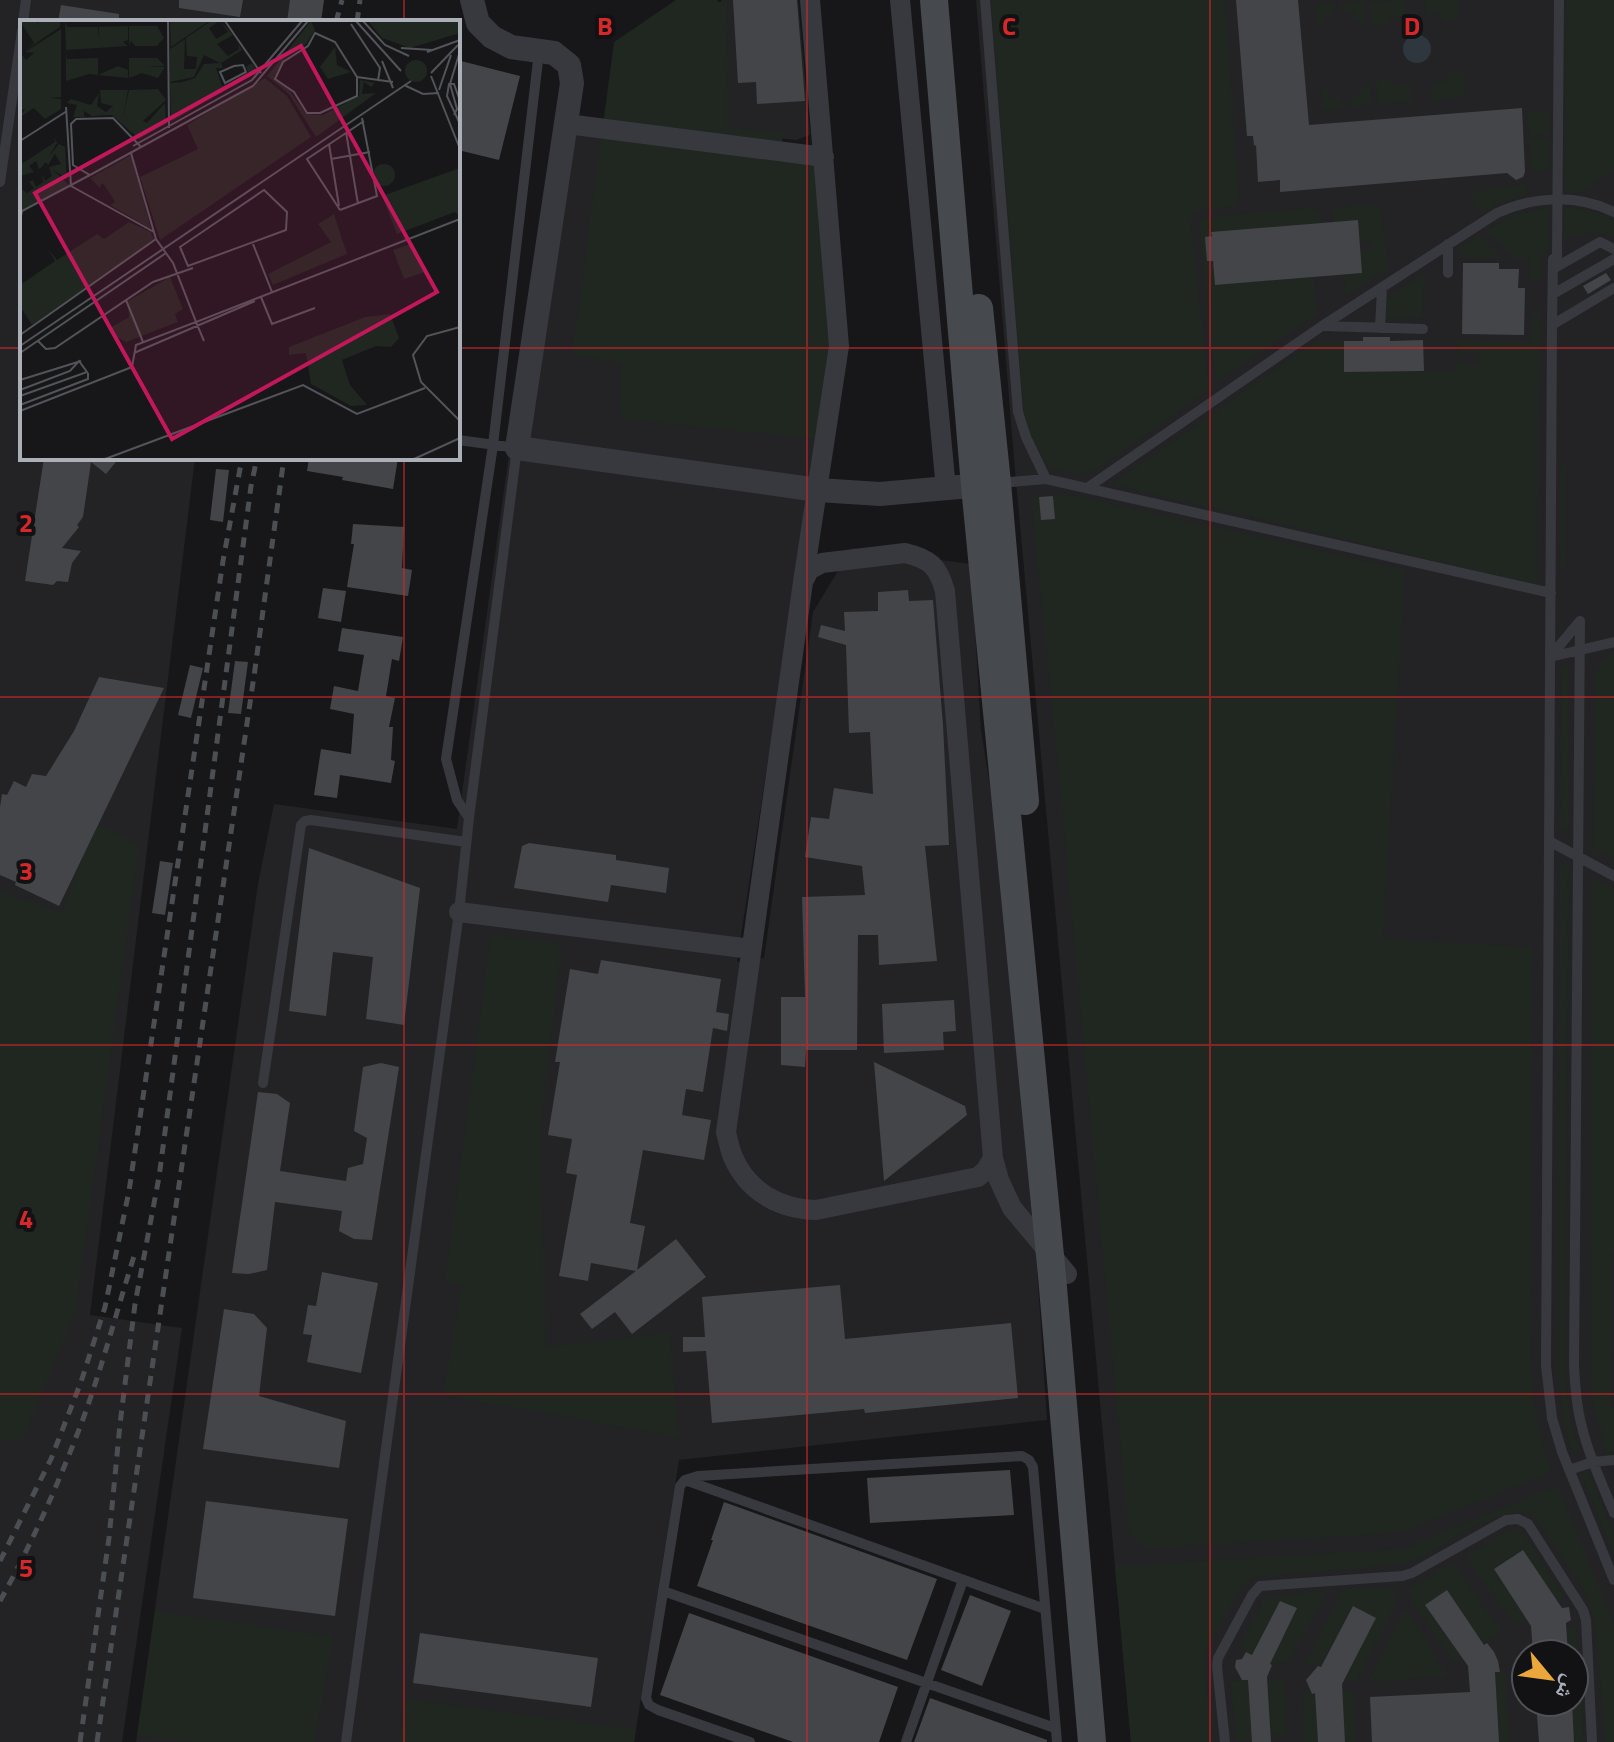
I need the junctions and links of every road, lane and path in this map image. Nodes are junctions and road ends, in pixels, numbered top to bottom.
1 (26, 0) edge
2 (472, 0) edge
3 (810, 0) edge
4 (900, 0) edge
5 (934, 0) edge
6 (949, 0) edge
7 (985, 0) edge
8 (1559, 0) edge
9 (23, 20) edge
10 (20, 45) edge
11 (539, 52) junction
12 (567, 124) junction
13 (824, 157) junction
14 (0, 182) edge
15 (1557, 199) junction
16 (1614, 212) edge
17 (1448, 244) junction
18 (1614, 249) edge
19 (1614, 259) edge
20 (1553, 269) junction
21 (1448, 273) dead end
22 (1382, 288) junction
23 (1614, 288) edge
24 (1553, 294) junction
25 (1331, 305) dead end
26 (1333, 319) junction
27 (1552, 325) junction
28 (1322, 326) junction
29 (1380, 328) junction
30 (1423, 329) dead end
31 (460, 440) edge
32 (505, 446) junction
33 (1046, 479) junction
34 (986, 485) junction
35 (1087, 488) junction
36 (946, 489) junction
37 (818, 490) junction
38 (803, 582) junction
39 (1551, 593) junction
40 (1614, 642) edge
41 (1580, 651) junction
42 (1550, 657) junction
43 (469, 818) junction
44 (1549, 841) junction
45 (466, 842) junction
46 (1578, 856) junction
47 (1614, 876) edge
48 (459, 912) junction
49 (751, 949) junction
50 (263, 1083) dead end
51 (993, 1158) junction
52 (1058, 1263) junction
53 (1614, 1460) edge
54 (1593, 1462) junction
55 (1569, 1470) junction
56 (685, 1480) junction
57 (1614, 1513) edge
58 (963, 1580) junction
59 (1614, 1580) edge
60 (663, 1591) junction
61 (1045, 1609) junction
62 (926, 1683) junction
63 (1055, 1728) junction
64 (346, 1742) edge
65 (750, 1742) edge
66 (906, 1742) edge
67 (1057, 1742) edge
68 (1092, 1742) edge
69 (1106, 1742) edge
70 (1225, 1742) edge
71 (1592, 1742) edge

1 - 9 lane
2 - 11 street
3 - 13 street
4 - 36 street
5 - 34 main road
6 - 34 main road
7 - 33 lane
8 - 15 lane
10 - 14 lane
11 - 12 street
11 - 32 lane
12 - 13 street
12 - 32 street
13 - 37 street
15 - 16 lane
15 - 17 lane
15 - 20 lane
17 - 21 lane
17 - 22 lane
18 - 20 lane
19 - 24 lane
20 - 24 lane
22 - 26 lane
22 - 29 lane
23 - 27 lane
24 - 27 lane
25 - 26 lane
26 - 28 lane
27 - 39 lane
28 - 29 lane
28 - 35 lane
29 - 30 lane
31 - 32 lane
32 - 37 street
32 - 43 lane
32 - 43 lane
33 - 34 lane
33 - 35 lane
34 - 36 street
34 - 52 main road
35 - 39 lane
36 - 37 street
37 - 38 street
38 - 49 street
38 - 51 street
39 - 42 lane
40 - 41 lane
41 - 42 lane
41 - 42 lane
41 - 46 lane
42 - 44 lane
43 - 45 lane
44 - 46 lane
44 - 55 lane
45 - 48 lane
45 - 50 lane
46 - 47 lane
46 - 54 lane
48 - 49 street
48 - 64 lane
49 - 51 street
51 - 52 street
52 - 68 main road
52 - 69 main road
53 - 54 lane
54 - 55 lane
54 - 57 lane
55 - 59 lane
56 - 58 lane
56 - 60 lane
56 - 61 lane
58 - 61 lane
58 - 62 lane
60 - 62 lane
60 - 65 lane
61 - 63 lane
62 - 63 lane
62 - 66 lane
63 - 67 lane
70 - 71 lane

